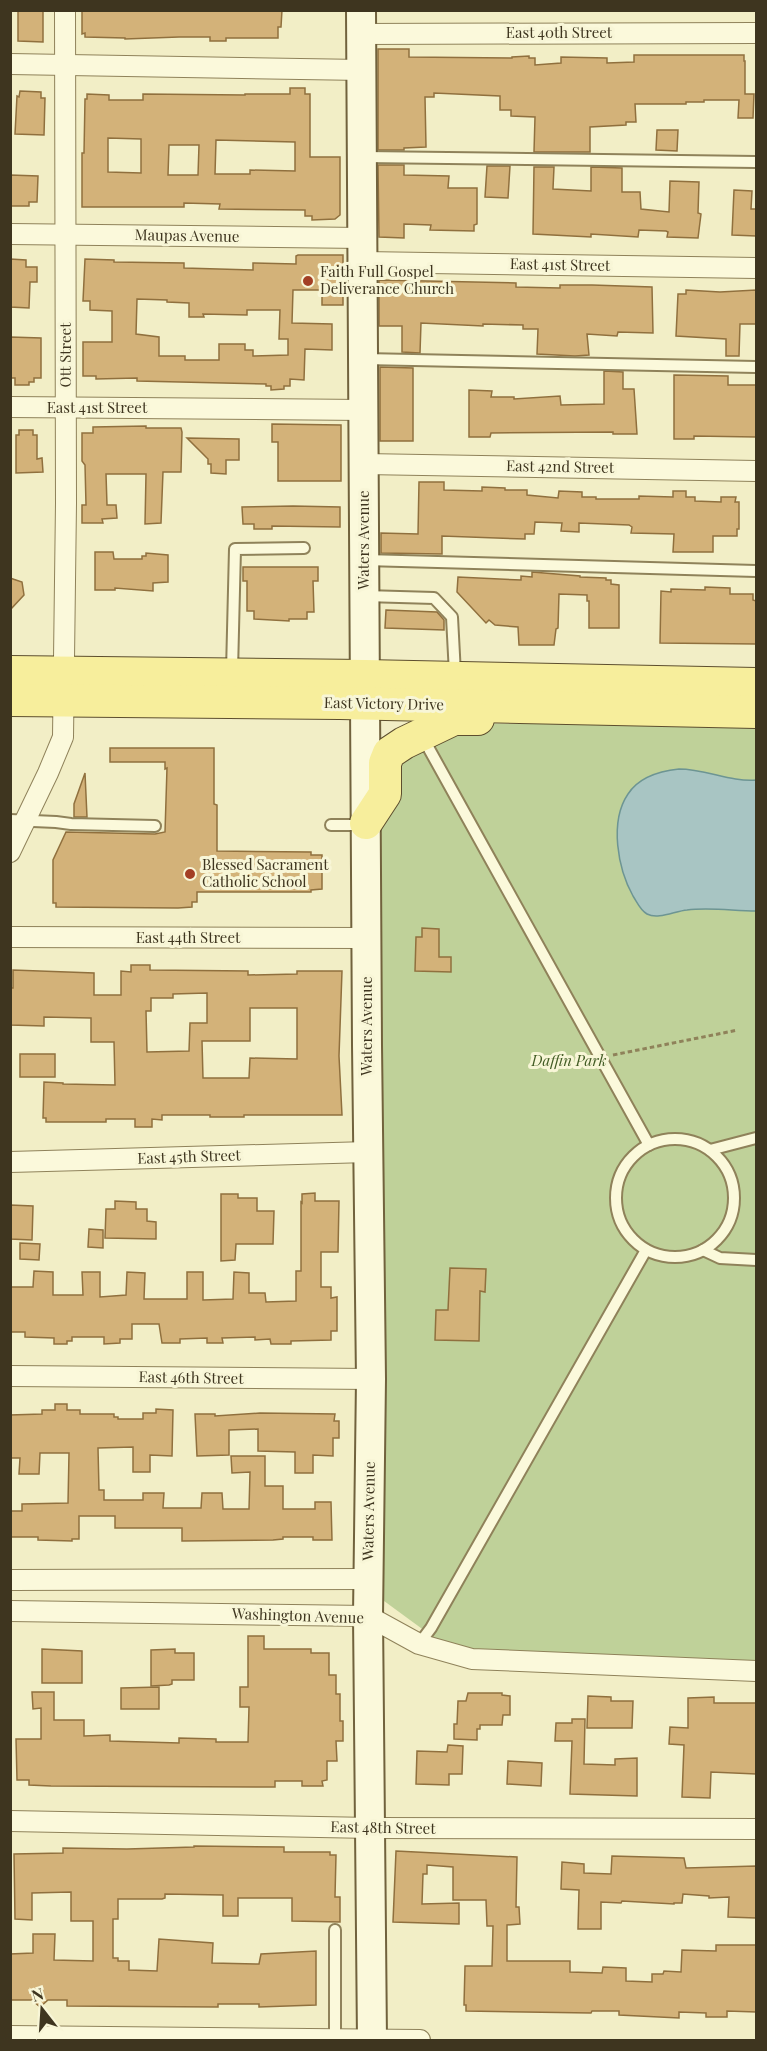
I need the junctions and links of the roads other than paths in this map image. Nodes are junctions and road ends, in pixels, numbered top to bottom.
1 (65, 10) edge
2 (361, 22) edge
3 (756, 33) edge
4 (10, 64) edge
5 (65, 65) junction
6 (362, 70) junction
7 (362, 157) junction
8 (756, 162) edge
9 (10, 234) edge
10 (66, 235) junction
11 (363, 250) junction
12 (756, 268) edge
13 (363, 359) junction
14 (756, 367) edge
15 (10, 407) edge
16 (66, 407) junction
17 (363, 410) junction
18 (364, 464) junction
19 (756, 471) edge
20 (304, 548) dead end
21 (364, 560) junction
22 (756, 571) edge
23 (365, 596) junction
24 (10, 672) edge
25 (232, 675) junction
26 (455, 678) junction
27 (756, 684) edge
28 (63, 686) junction
29 (365, 690) junction
30 (10, 700) edge
31 (590, 708) junction
32 (756, 712) edge
33 (421, 735) junction
34 (18, 820) edge
35 (366, 824) junction
36 (331, 825) dead end
37 (155, 826) dead end
38 (10, 852) edge
39 (10, 937) edge
40 (366, 938) junction
41 (756, 1138) edge
42 (649, 1145) junction
43 (710, 1150) junction
44 (368, 1152) junction
45 (10, 1162) edge
46 (646, 1250) junction
47 (703, 1250) junction
48 (756, 1260) edge
49 (10, 1376) edge
50 (371, 1379) junction
51 (368, 1579) junction
52 (10, 1580) edge
53 (10, 1611) edge
54 (368, 1616) junction
55 (419, 1644) junction
56 (756, 1671) edge
57 (10, 1821) edge
58 (371, 1828) junction
59 (756, 1829) edge
60 (335, 1930) dead end
61 (10, 2036) edge
62 (335, 2038) junction
63 (372, 2040) edge
64 (420, 2040) edge

1 - 5 street, Ott Street
2 - 3 street, East 40th Street
2 - 6 main road, Waters Avenue
4 - 5 street
5 - 6 street
5 - 10 street, Ott Street
6 - 7 main road, Waters Avenue
7 - 8 lane
7 - 11 main road, Waters Avenue
9 - 10 street, Maupas Avenue
10 - 11 street, Maupas Avenue
10 - 16 street, Ott Street
11 - 12 street, East 41st Street
11 - 13 main road, Waters Avenue
13 - 14 lane
13 - 17 main road, Waters Avenue
15 - 16 street, East 41st Street
16 - 17 street, East 41st Street
16 - 28 street, Ott Street
17 - 18 main road, Waters Avenue
18 - 19 street, East 42nd Street
18 - 21 main road, Waters Avenue
20 - 25 lane
21 - 22 lane
21 - 23 main road, Waters Avenue
23 - 26 lane
23 - 29 main road, Waters Avenue
24 - 28 main road, East Victory Drive
25 - 28 main road, East Victory Drive
25 - 29 main road, East Victory Drive
26 - 27 main road, East Victory Drive
26 - 29 main road, East Victory Drive
28 - 29 main road, East Victory Drive
28 - 30 main road, East Victory Drive
28 - 34 street, Ott Street
29 - 31 main road, East Victory Drive
29 - 35 main road, Waters Avenue
31 - 32 main road, East Victory Drive
31 - 33 main road
33 - 35 main road
33 - 42 lane
34 - 37 lane
34 - 38 street, Ott Street
35 - 36 lane
35 - 40 main road, Waters Avenue
39 - 40 street, East 44th Street
40 - 44 main road, Waters Avenue
41 - 43 lane
42 - 43 lane
42 - 46 lane
43 - 47 lane
44 - 45 street, East 45th Street
44 - 50 main road, Waters Avenue
46 - 47 lane
46 - 55 lane
47 - 48 lane
49 - 50 street, East 46th Street
50 - 51 main road, Waters Avenue
51 - 52 street
51 - 54 main road, Waters Avenue
53 - 54 street, Washington Avenue
54 - 55 street, Washington Avenue
54 - 58 main road, Waters Avenue
55 - 56 street, Washington Avenue
57 - 58 street, East 48th Street
58 - 59 street, East 48th Street
58 - 63 main road, Waters Avenue
60 - 62 lane
61 - 62 street
62 - 63 street
63 - 64 street

